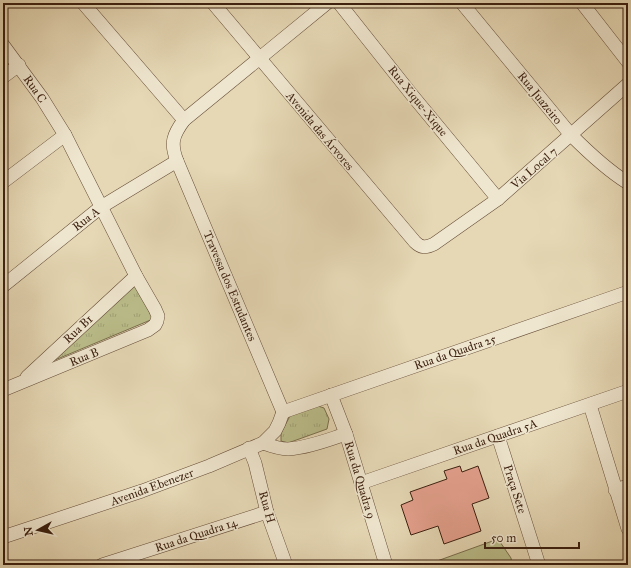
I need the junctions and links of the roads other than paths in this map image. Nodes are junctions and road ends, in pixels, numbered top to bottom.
1 (83, 3) edge
2 (213, 3) edge
3 (327, 3) edge
4 (338, 3) edge
5 (462, 3) edge
6 (582, 3) edge
7 (3, 45) edge
8 (259, 59) junction
9 (628, 62) edge
10 (19, 65) junction
11 (3, 77) edge
12 (628, 84) edge
13 (184, 120) junction
14 (64, 135) junction
15 (571, 136) junction
16 (177, 161) junction
17 (3, 182) edge
18 (628, 183) edge
19 (498, 199) junction
20 (101, 207) junction
21 (434, 244) joint
22 (136, 276) junction
23 (3, 286) edge
24 (628, 292) edge
25 (158, 316) joint
26 (21, 383) junction
27 (3, 390) edge
28 (628, 391) edge
29 (331, 395) junction
30 (590, 405) junction
31 (283, 412) junction
32 (346, 434) junction
33 (498, 436) junction
34 (263, 443) junction
35 (249, 448) junction
36 (361, 483) junction
37 (628, 486) edge
38 (615, 490) junction
39 (267, 512) junction
40 (628, 529) edge
41 (3, 537) edge
42 (102, 565) edge
43 (286, 565) edge
44 (386, 565) edge
45 (539, 565) edge

1 - 13 street
2 - 8 street, Avenida das Árvores
3 - 8 street
4 - 19 street, Rua Xique-Xique
5 - 15 street, Rua Juazeiro
6 - 9 street
7 - 10 street, Rua C
8 - 13 street
8 - 21 street, Avenida das Árvores
10 - 11 street
10 - 14 street, Rua C
12 - 15 street, Via Local 7
13 - 16 street, Travessa dos Estudantes
14 - 17 street
14 - 20 street, Rua C
15 - 18 street, Rua Juazeiro
15 - 19 street, Via Local 7
16 - 20 street, Rua A
16 - 31 street, Travessa dos Estudantes
19 - 21 street, Via Local 7
20 - 22 street, Rua C
20 - 23 street, Rua A
22 - 25 street, Rua C
22 - 26 street, Rua B1
24 - 29 street, Rua da Quadra 25
25 - 26 street, Rua B
26 - 27 street, Rua B
28 - 30 street, Rua da Quadra 5A
29 - 31 street, Rua da Quadra 25
29 - 32 street, Rua da Quadra 9
30 - 33 street, Rua da Quadra 5A
30 - 38 street
31 - 34 street, Avenida Ebenezer
32 - 34 street
32 - 36 street, Rua da Quadra 9
33 - 36 street, Rua da Quadra 5A
33 - 45 street, Praça Sete
34 - 35 street, Avenida Ebenezer
35 - 39 street, Rua H
35 - 41 street, Avenida Ebenezer
36 - 44 street, Rua da Quadra 9
37 - 38 street
38 - 40 street
39 - 42 street, Rua da Quadra 14
39 - 43 street, Rua H

